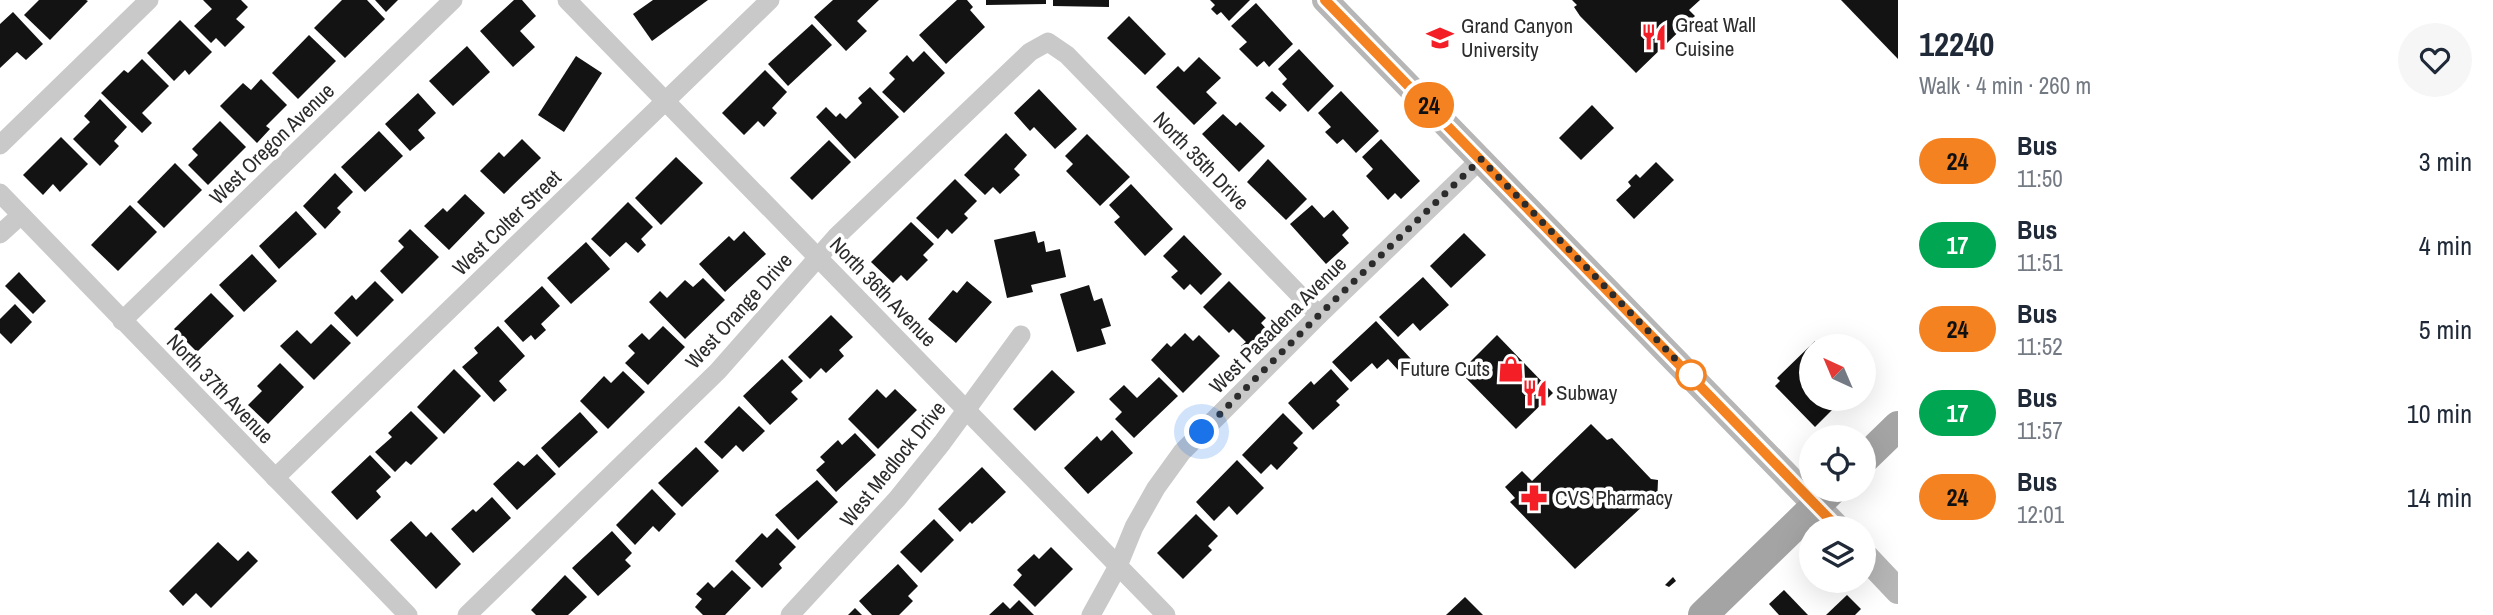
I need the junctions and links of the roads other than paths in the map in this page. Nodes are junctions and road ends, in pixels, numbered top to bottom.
1 (149, 0) edge
2 (453, 0) edge
3 (567, 0) edge
4 (771, 0) edge
5 (1325, 0) edge
6 (1048, 42) joint
7 (666, 101) junction
8 (0, 145) edge
9 (1481, 159) junction
10 (2, 198) edge
11 (21, 215) junction
12 (0, 234) edge
13 (817, 257) junction
14 (1319, 315) junction
15 (122, 321) junction
16 (1021, 335) dead end
17 (967, 410) junction
18 (1898, 426) edge
19 (1876, 447) edge
20 (1799, 473) edge
21 (275, 478) junction
22 (1820, 502) edge
23 (1118, 566) junction
24 (1876, 568) edge
25 (1898, 591) edge
26 (408, 615) edge
27 (467, 615) edge
28 (790, 615) edge
29 (1091, 615) edge
30 (1167, 615) edge
31 (1703, 615) edge

1 - 8 street
2 - 15 street, West Oregon Avenue
3 - 7 street, North 36th Avenue
4 - 7 street, West Colter Street
5 - 9 main road
6 - 13 street, West Orange Drive
6 - 14 street, North 35th Drive
7 - 13 street, North 36th Avenue
7 - 21 street, West Colter Street
9 - 14 street, West Pasadena Avenue
9 - 20 main road
10 - 11 street, North 37th Avenue
11 - 12 street
11 - 15 street, North 37th Avenue
13 - 17 street, North 36th Avenue
13 - 27 street, West Orange Drive
14 - 23 street, West Pasadena Avenue
15 - 21 street, North 37th Avenue
16 - 17 street, West Medlock Drive
17 - 23 street, North 36th Avenue
17 - 28 street, West Medlock Drive
18 - 19 main road
21 - 26 street, North 37th Avenue
22 - 31 main road
23 - 29 street, West Pasadena Avenue
23 - 30 street, North 36th Avenue
24 - 25 main road

